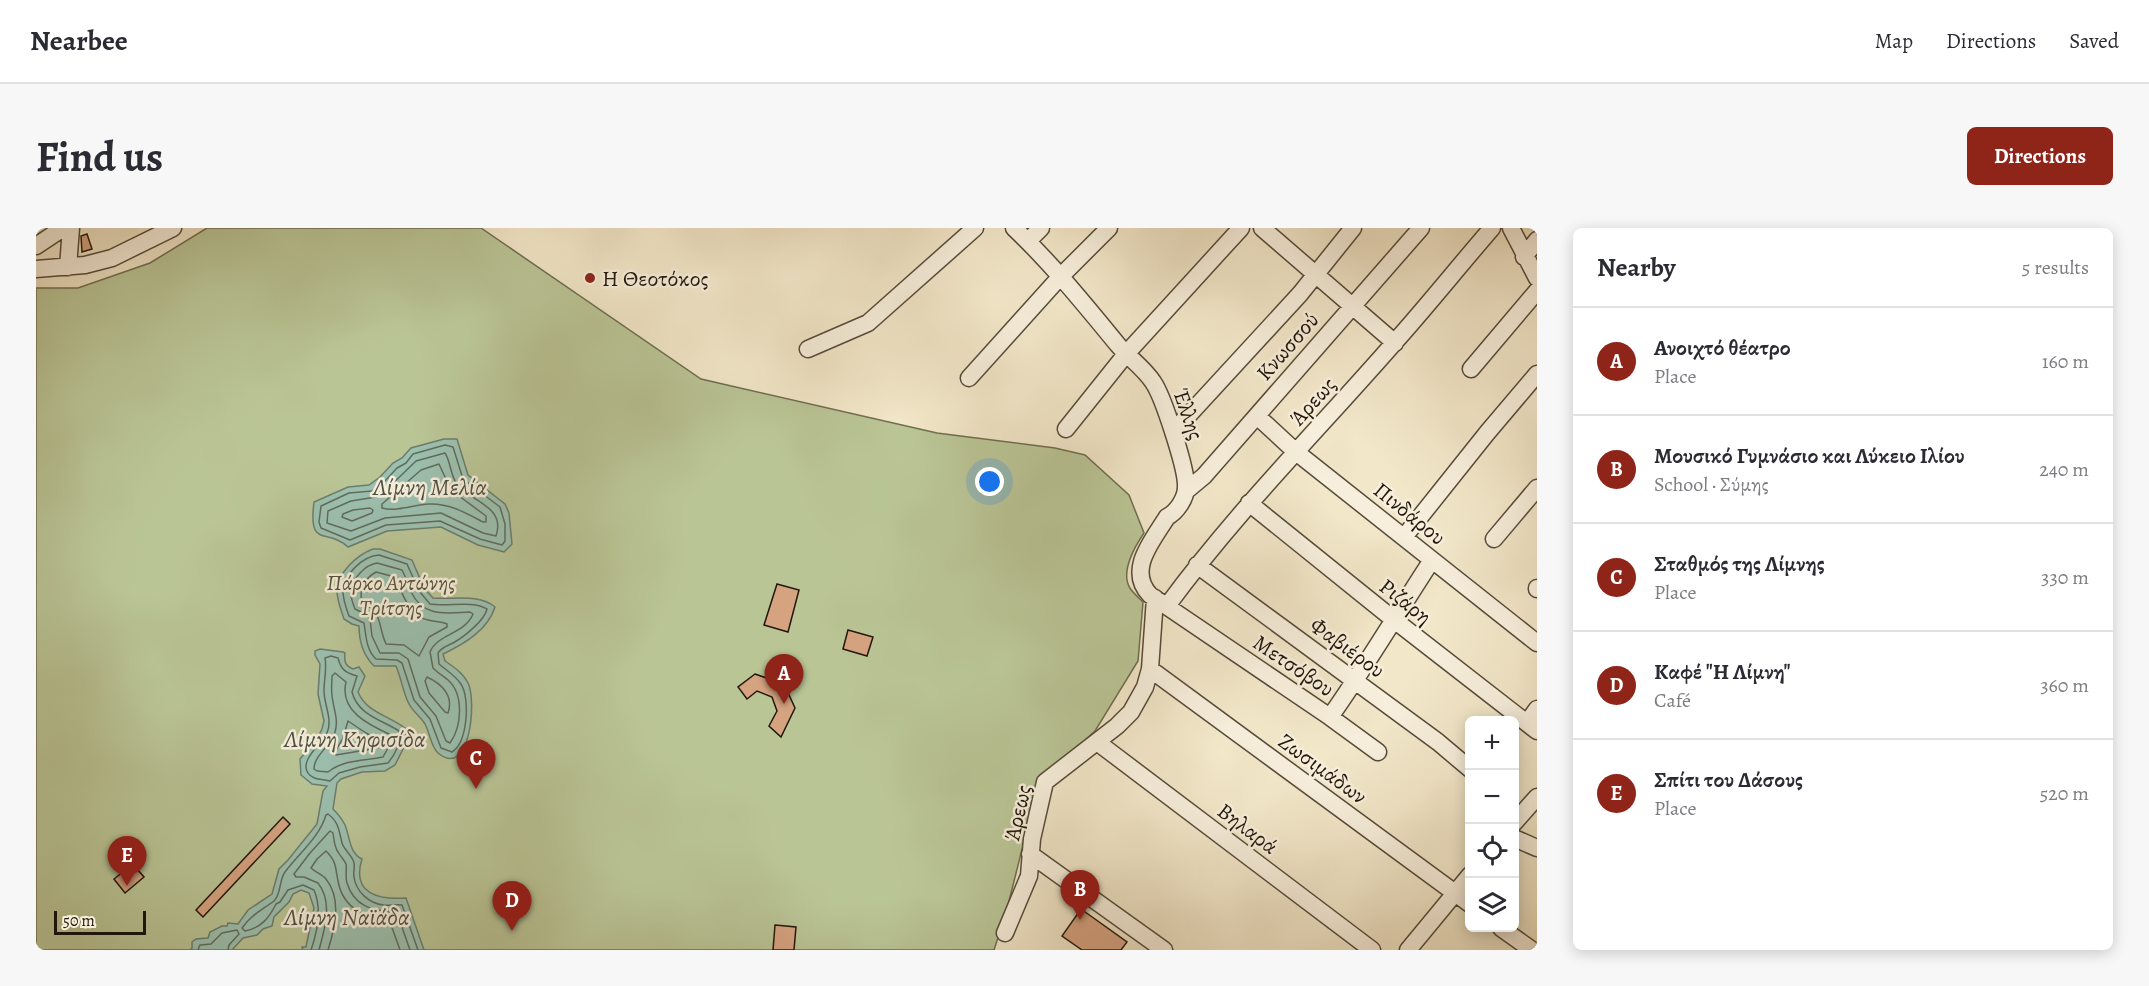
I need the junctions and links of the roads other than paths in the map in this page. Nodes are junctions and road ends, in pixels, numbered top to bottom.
1 (63, 228) edge
2 (71, 228) edge
3 (173, 228) edge
4 (975, 228) edge
5 (1014, 228) edge
6 (1041, 228) edge
7 (1109, 228) edge
8 (1240, 228) edge
9 (1262, 228) edge
10 (1353, 228) edge
11 (1421, 228) edge
12 (1492, 228) edge
13 (1510, 228) edge
14 (1537, 240) edge
15 (1028, 241) junction
16 (36, 246) edge
17 (1524, 256) junction
18 (68, 267) junction
19 (36, 269) edge
20 (1316, 275) junction
21 (1060, 277) junction
22 (1537, 278) edge
23 (1537, 291) edge
24 (1352, 306) junction
25 (1395, 343) junction
26 (808, 349) dead end
27 (1126, 354) junction
28 (1472, 369) dead end
29 (1537, 374) edge
30 (969, 378) dead end
31 (1257, 416) junction
32 (1066, 429) dead end
33 (1173, 432) junction
34 (1296, 452) junction
35 (1537, 488) edge
36 (1186, 491) junction
37 (1249, 503) junction
38 (1404, 537) junction
39 (1494, 539) dead end
40 (1432, 560) junction
41 (1197, 565) junction
42 (1161, 602) junction
43 (1393, 619) junction
44 (1537, 643) edge
45 (1150, 669) junction
46 (1355, 681) junction
47 (1537, 709) edge
48 (1330, 717) junction
49 (1532, 727) edge
50 (1097, 742) junction
51 (1378, 752) dead end
52 (1465, 765) edge
53 (1537, 797) edge
54 (1519, 812) edge
55 (1519, 840) edge
56 (1537, 848) edge
57 (1030, 854) junction
58 (1467, 878) edge
59 (1454, 893) junction
60 (1465, 901) edge
61 (1508, 932) edge
62 (1005, 933) dead end
63 (1164, 950) edge
64 (1372, 950) edge
65 (1408, 950) edge
66 (1532, 950) edge

1 - 16 street
2 - 18 street
3 - 18 street
4 - 26 street
5 - 15 street, Έλλης
6 - 15 street
7 - 21 street
8 - 27 street
9 - 20 street
10 - 20 street
11 - 24 street, Κνωσσού
12 - 25 street, Άρεως
13 - 17 street
14 - 17 street
15 - 21 street, Έλλης
17 - 22 street
18 - 19 street
20 - 24 street
20 - 33 street
21 - 27 street, Έλλης
21 - 30 street
23 - 28 street
24 - 25 street
24 - 31 street, Κνωσσού
25 - 34 street, Άρεως
27 - 32 street
27 - 33 street, Έλλης
29 - 38 street
31 - 34 street, Πινδάρου
31 - 36 street, Κνωσσού
33 - 36 street, Έλλης
34 - 37 street, Άρεως
34 - 38 street, Πινδάρου
35 - 39 street
36 - 42 street
37 - 41 street, Άρεως
37 - 43 street, Ριζάρη
38 - 40 street, Πινδάρου
40 - 43 street, Μετσόβου
40 - 44 street, Πινδάρου
41 - 42 street, Άρεως
41 - 46 street, Φαβιέρου
42 - 45 street, Άρεως
42 - 48 street, Μετσόβου
43 - 46 street, Μετσόβου
43 - 49 street, Ριζάρη
45 - 50 street, Άρεως
45 - 59 street, Ζωσιμάδων
46 - 48 street, Μετσόβου
46 - 52 street, Φαβιέρου
47 - 49 street
48 - 51 street
50 - 57 street, Άρεως
50 - 64 street, Βηλαρά
53 - 54 street
55 - 56 street
57 - 62 street, Άρεως
57 - 63 street
58 - 59 street
59 - 60 street, Ζωσιμάδων
59 - 65 street
61 - 66 street

